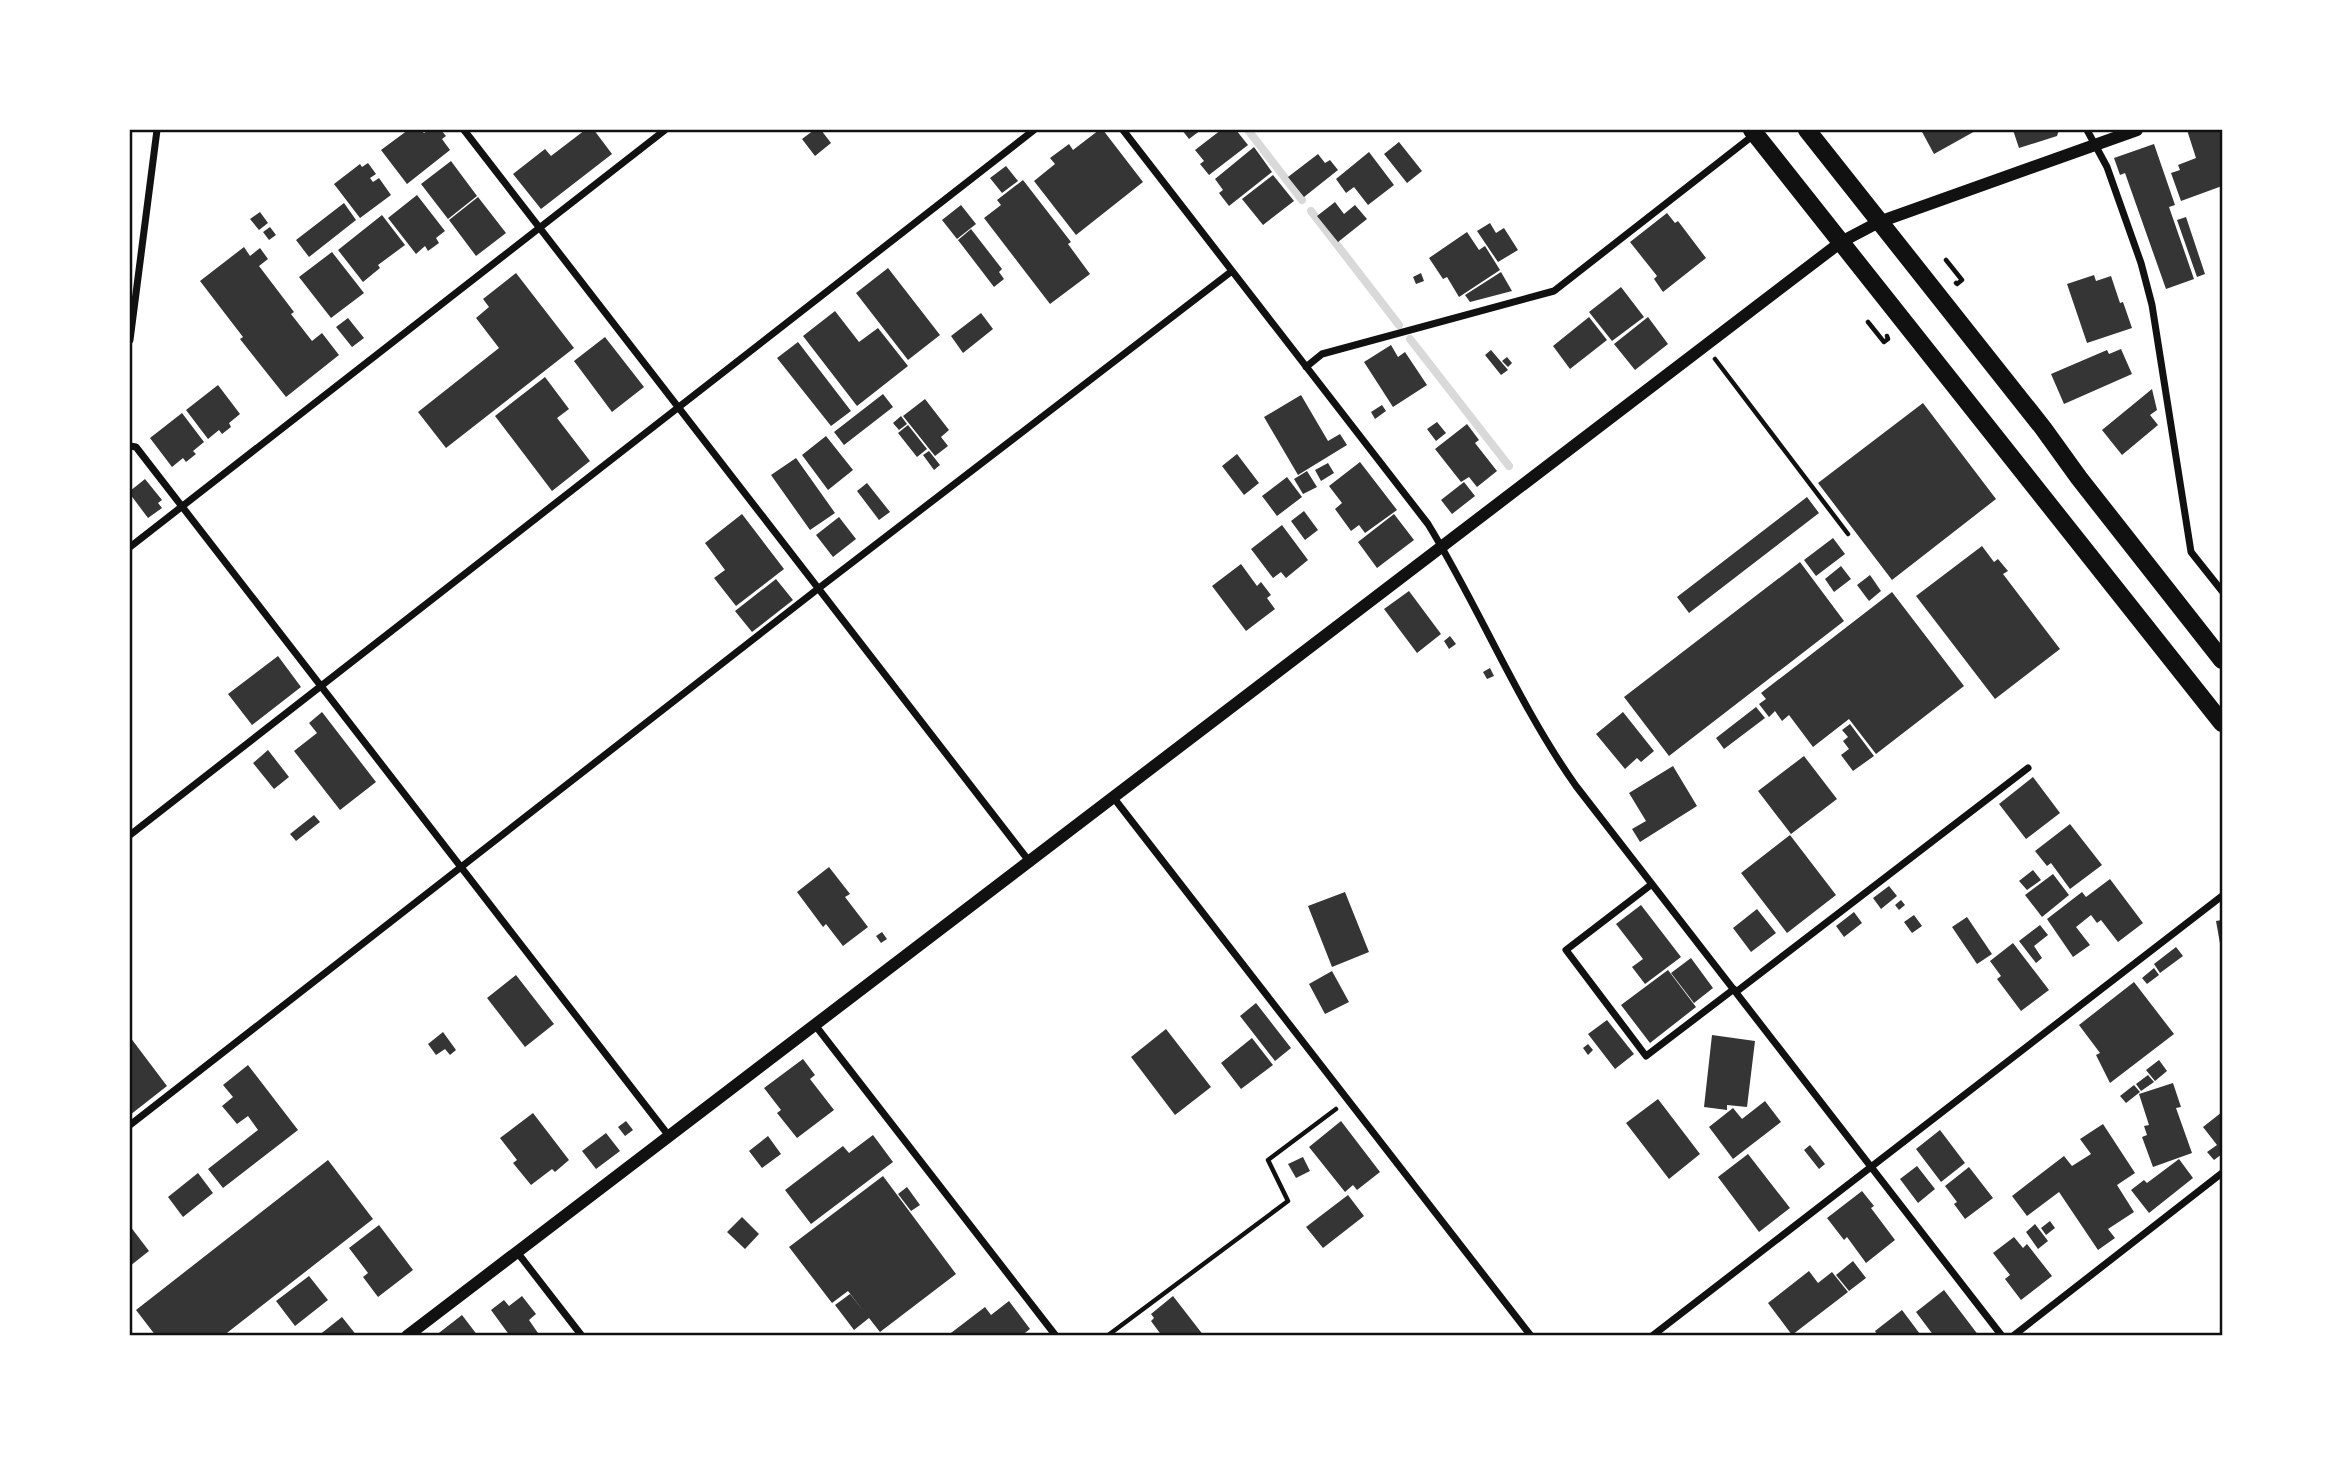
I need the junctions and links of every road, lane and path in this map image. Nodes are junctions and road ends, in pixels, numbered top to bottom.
1 (157, 130) edge
2 (464, 130) edge
3 (665, 130) edge
4 (1034, 130) edge
5 (1123, 130) edge
6 (1807, 130) edge
7 (2087, 130) edge
8 (2137, 130) edge
9 (1754, 132) edge
10 (2095, 144) junction
11 (1879, 222) junction
12 (540, 227) junction
13 (1841, 242) junction
14 (1232, 271) junction
15 (1870, 315) dead end
16 (1868, 322) dead end
17 (130, 340) edge
18 (1705, 346) junction
19 (1306, 367) junction
20 (678, 407) junction
21 (130, 446) edge
22 (182, 506) junction
23 (1848, 534) dead end
24 (130, 547) edge
25 (1441, 547) junction
26 (819, 588) junction
27 (2222, 591) edge
28 (2222, 660) edge
29 (320, 686) junction
30 (2222, 723) edge
31 (2028, 768) dead end
32 (1113, 797) junction
33 (130, 835) edge
34 (1029, 861) junction
35 (461, 867) junction
36 (1652, 884) junction
37 (2222, 896) edge
38 (1735, 991) junction
39 (815, 1024) junction
40 (1348, 1100) junction
41 (130, 1125) edge
42 (668, 1136) junction
43 (1871, 1167) junction
44 (2222, 1173) edge
45 (517, 1252) junction
46 (407, 1335) edge
47 (582, 1335) edge
48 (1056, 1335) edge
49 (1107, 1335) edge
50 (1531, 1335) edge
51 (1651, 1335) edge
52 (2002, 1335) edge
53 (2013, 1335) edge

1 - 17 street
2 - 12 street
3 - 12 street
4 - 20 street
5 - 14 street
6 - 11 main road
7 - 10 street
8 - 10 street
9 - 13 main road
9 - 19 street
10 - 11 street
10 - 27 street
11 - 13 street
11 - 28 main road
12 - 20 street
12 - 22 street
13 - 18 street
13 - 30 main road
14 - 19 street
14 - 26 street
15 - 16 path
18 - 23 path
18 - 25 street
19 - 25 street
20 - 26 street
20 - 29 street
21 - 22 street
22 - 24 street
22 - 29 street
25 - 32 street
25 - 36 street
26 - 34 street
26 - 35 street
29 - 33 street
29 - 35 street
31 - 38 street
32 - 34 street
32 - 40 street
34 - 39 street
35 - 41 street
35 - 42 street
36 - 38 street
36 - 38 street
37 - 43 street
38 - 43 street
39 - 42 street
39 - 48 street
40 - 49 path
40 - 50 street
42 - 45 street
43 - 51 street
43 - 52 street
44 - 53 street
45 - 46 street
45 - 47 street

